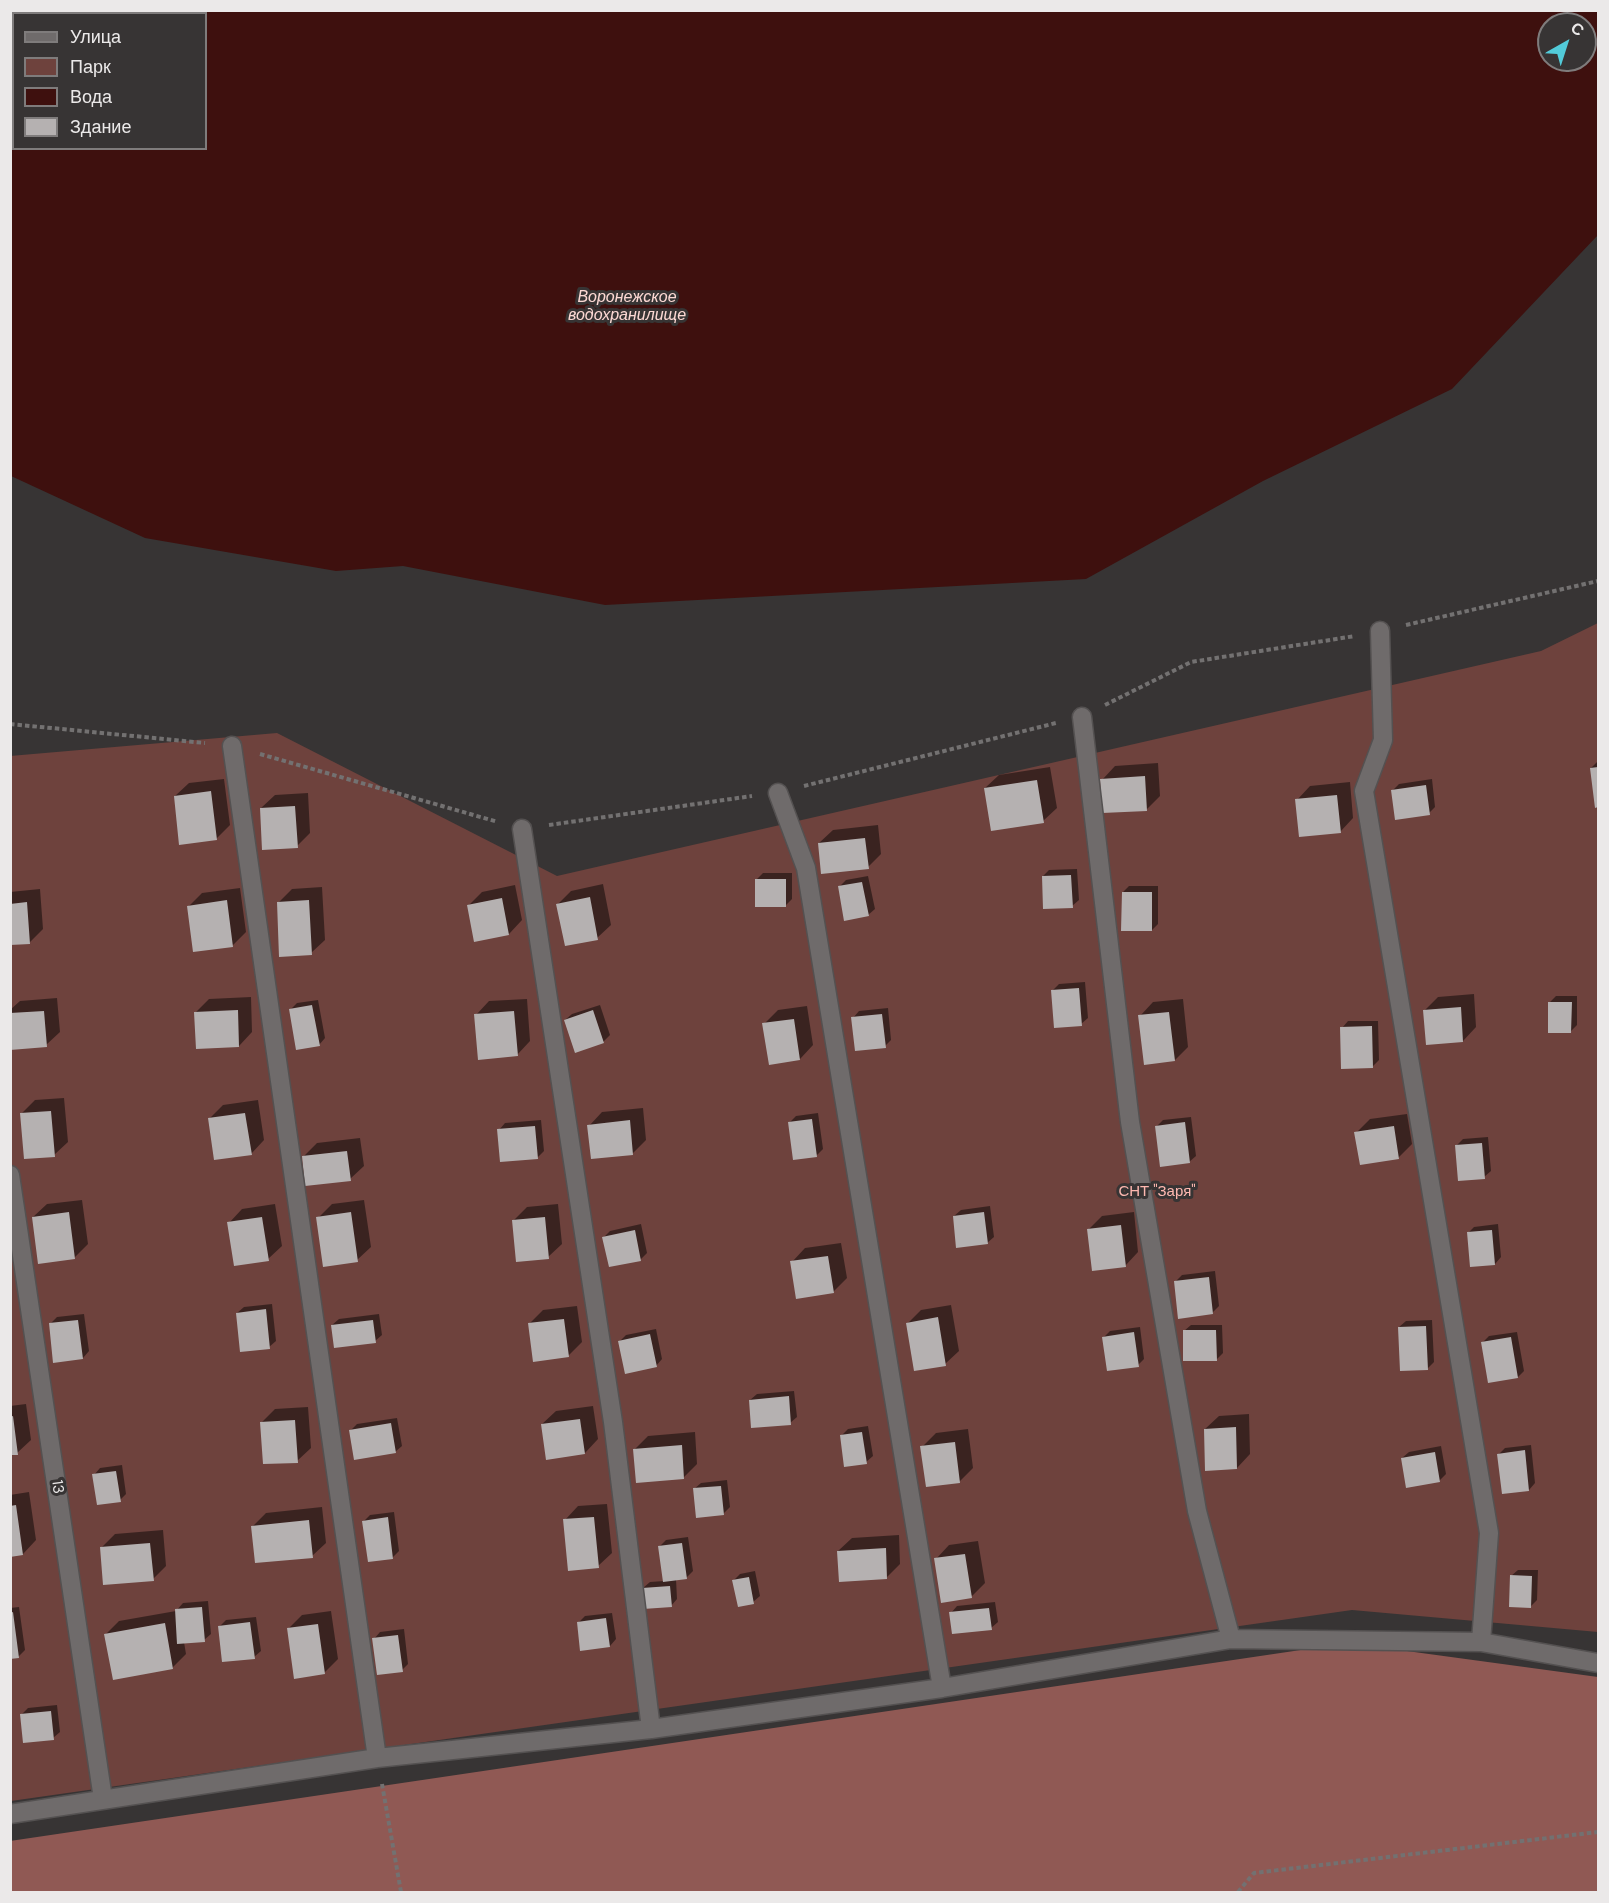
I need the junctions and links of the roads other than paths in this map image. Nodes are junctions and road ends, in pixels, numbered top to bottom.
1 (1380, 631) road end
2 (1082, 717) road end
3 (232, 746) road end
4 (778, 793) road end
5 (522, 829) road end
6 (10, 1175) edge
7 (1231, 1639) junction
8 (1481, 1642) junction
9 (1599, 1663) edge
10 (942, 1688) junction
11 (651, 1729) junction
12 (377, 1758) junction
13 (103, 1799) junction
14 (10, 1814) edge

1 - 8 street
2 - 7 street
3 - 12 street
4 - 10 street
5 - 11 street
6 - 13 street, 13
7 - 8 street
7 - 10 street
8 - 9 street
10 - 11 street
11 - 12 street
12 - 13 street
13 - 14 street

